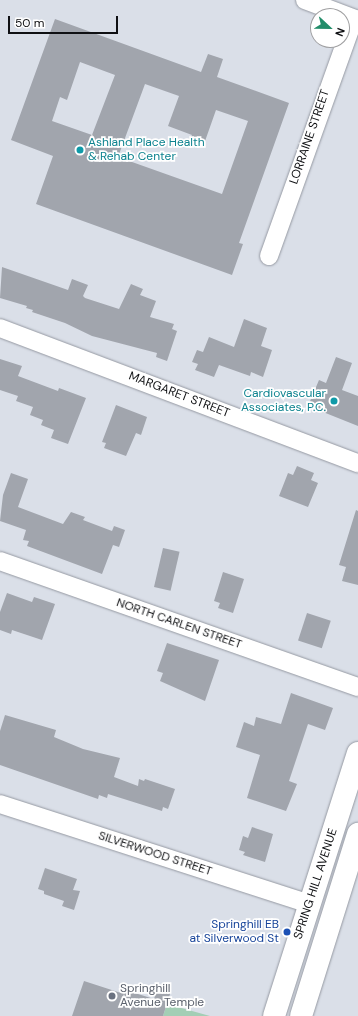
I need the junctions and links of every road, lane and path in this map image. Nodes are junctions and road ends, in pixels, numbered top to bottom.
1 (306, 0) edge
2 (356, 20) edge
3 (269, 256) dead end
4 (0, 328) edge
5 (358, 463) edge
6 (0, 561) edge
7 (358, 687) edge
8 (358, 753) edge
9 (0, 804) edge
10 (358, 834) edge
11 (309, 904) junction
12 (274, 1016) edge
13 (301, 1016) edge

1 - 2 street
2 - 3 street, LORRAINE STREET
4 - 5 street, MARGARET STREET
6 - 7 street, NORTH CARLEN STREET
8 - 11 main road, SPRING HILL AVENUE
9 - 11 street, SILVERWOOD STREET
10 - 13 main road, SPRING HILL AVENUE
11 - 12 main road, SPRING HILL AVENUE

